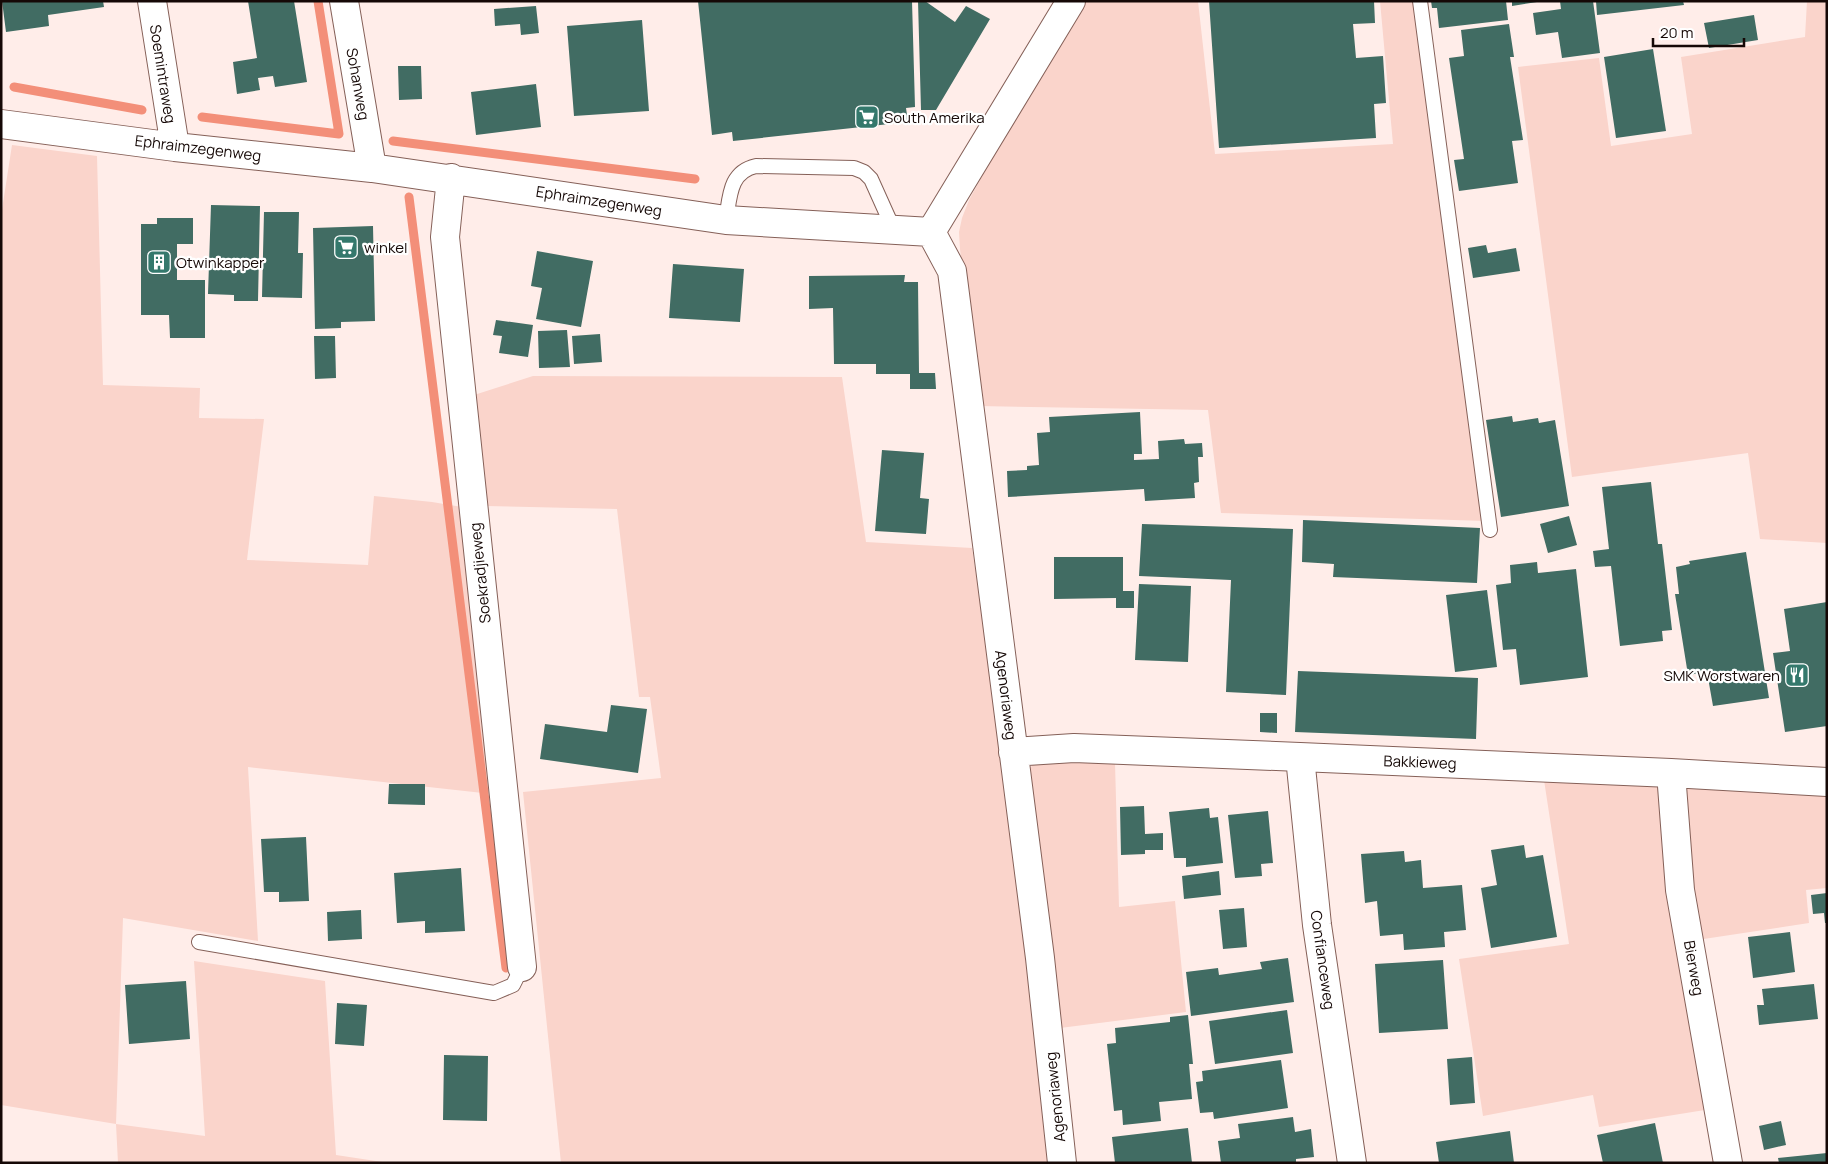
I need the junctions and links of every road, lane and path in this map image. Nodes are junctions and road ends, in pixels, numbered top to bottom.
1 (152, 1) edge
2 (344, 1) edge
3 (1071, 1) edge
4 (1420, 1) edge
5 (1, 124) edge
6 (175, 147) junction
7 (372, 168) junction
8 (451, 178) junction
9 (726, 220) junction
10 (893, 228) junction
11 (931, 232) junction
12 (1490, 530) dead end
13 (1013, 752) junction
14 (1300, 757) junction
15 (1671, 773) junction
16 (1827, 782) edge
17 (199, 942) dead end
18 (522, 967) joint
19 (1062, 1163) edge
20 (1352, 1163) edge
21 (1728, 1163) edge

1 - 6 street, Soemintraweg
2 - 7 street, Sohanweg
3 - 11 street
4 - 12 lane
5 - 6 street, Ephraimzegenweg
6 - 7 street, Ephraimzegenweg
7 - 8 street, Ephraimzegenweg
8 - 9 street, Ephraimzegenweg
8 - 18 street, Soekradjieweg
9 - 10 street, Ephraimzegenweg
9 - 10 lane
10 - 11 street, Ephraimzegenweg
11 - 13 street, Agenoriaweg
13 - 14 street, Bakkieweg
13 - 19 street, Agenoriaweg
14 - 15 street, Bakkieweg
14 - 20 street, Confianceweg
15 - 16 street, Bakkieweg
15 - 21 street, Bierweg
17 - 18 lane

